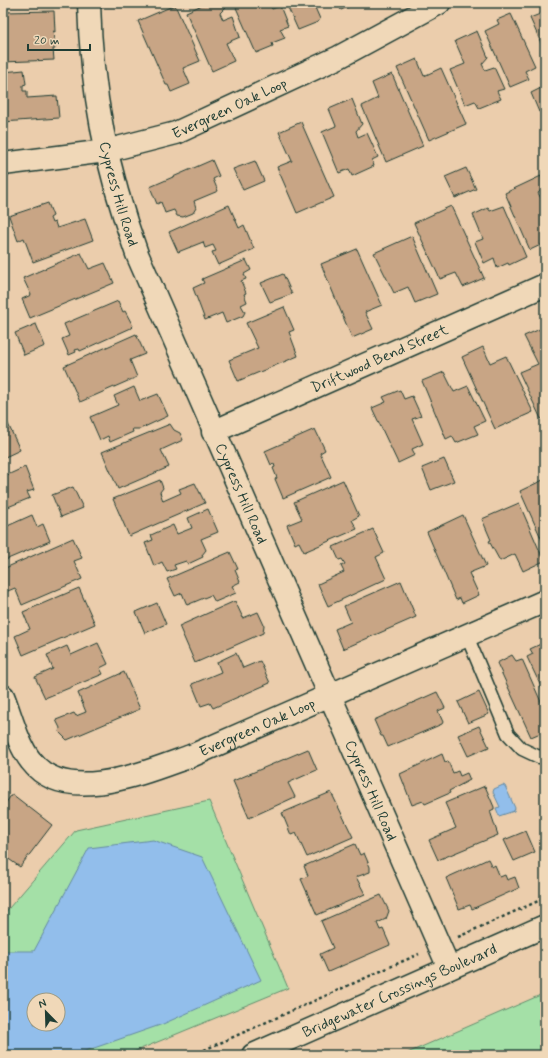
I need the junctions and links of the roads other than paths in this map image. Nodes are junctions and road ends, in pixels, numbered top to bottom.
1 (89, 3) edge
2 (438, 3) edge
3 (106, 151) junction
4 (3, 164) edge
5 (545, 285) edge
6 (213, 432) junction
7 (545, 601) edge
8 (467, 636) junction
9 (3, 696) edge
10 (330, 696) junction
11 (545, 755) edge
12 (545, 926) edge
13 (449, 968) junction
14 (253, 1055) edge

1 - 3 street, Cypress Hill Road
2 - 3 street, Evergreen Oak Loop
3 - 4 street, Evergreen Oak Loop
3 - 6 street, Cypress Hill Road
5 - 6 street, Driftwood Bend Street
6 - 10 street, Cypress Hill Road
7 - 8 street, Evergreen Oak Loop
8 - 10 street, Evergreen Oak Loop
8 - 11 lane
9 - 10 street, Evergreen Oak Loop
10 - 13 street, Cypress Hill Road
12 - 13 street, Bridgewater Crossings Boulevard
13 - 14 street, Bridgewater Crossings Boulevard

